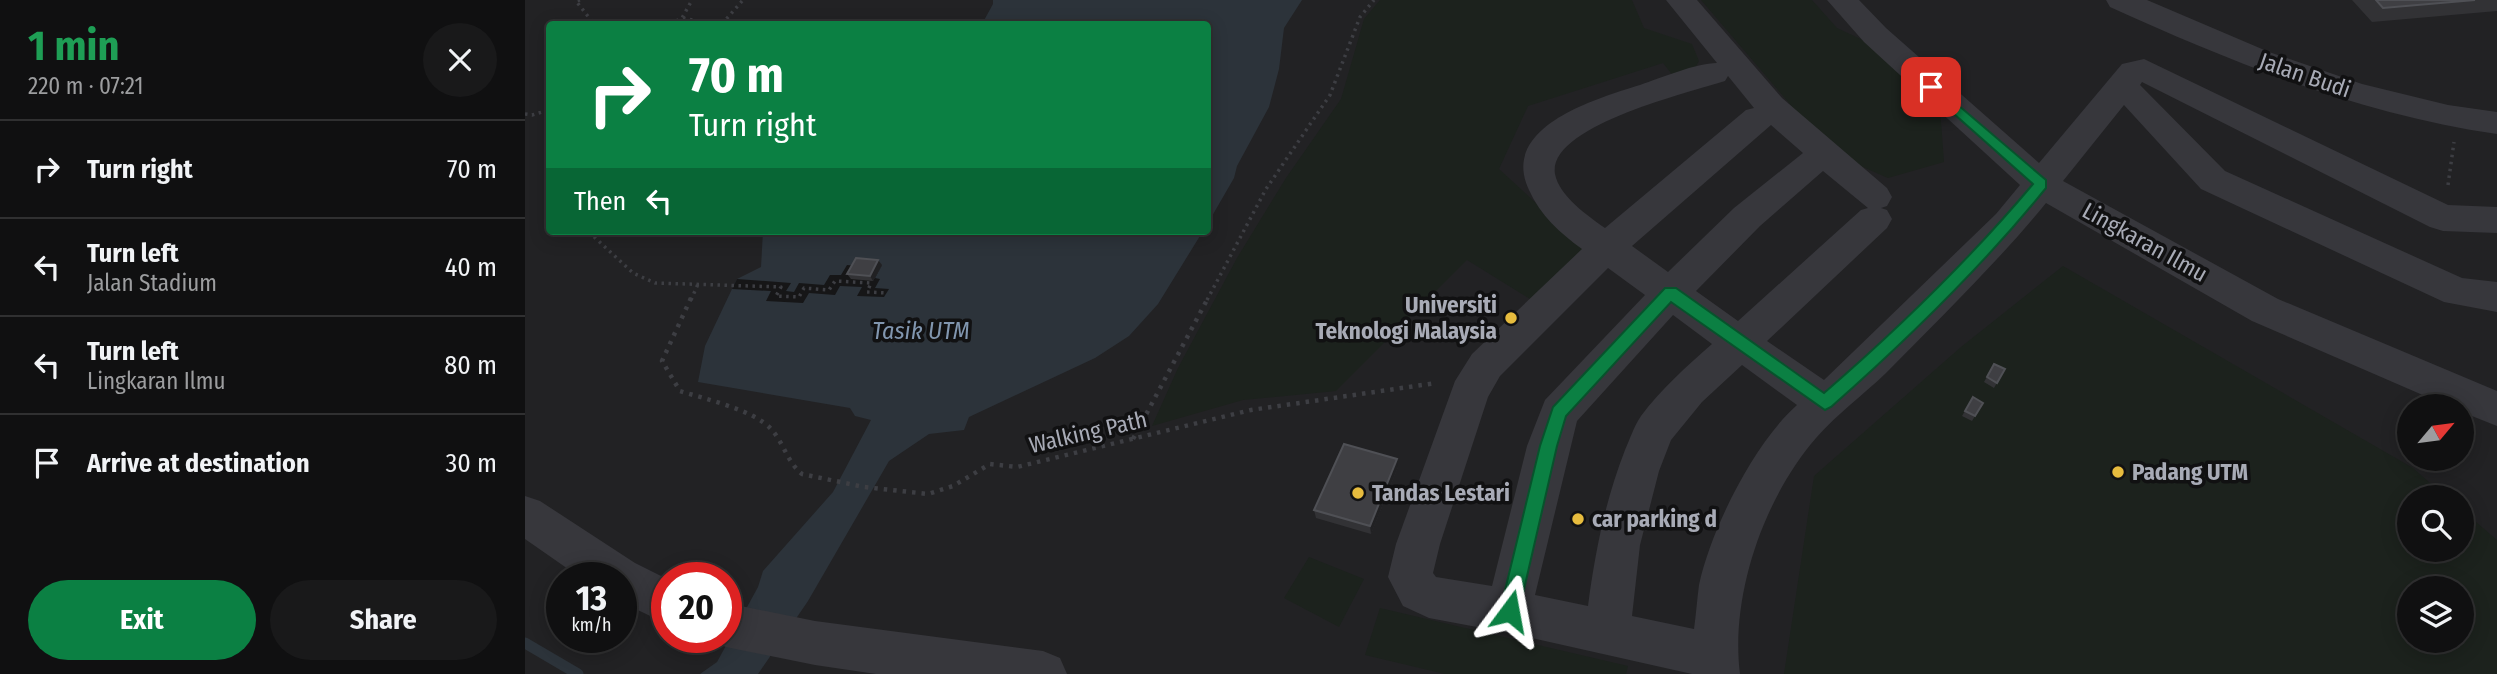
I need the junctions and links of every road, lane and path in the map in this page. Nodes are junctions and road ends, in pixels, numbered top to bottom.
1 (577, 0) edge
2 (692, 0) edge
3 (743, 0) edge
4 (1374, 0) edge
5 (1681, 0) edge
6 (1842, 0) edge
7 (2121, 0) edge
8 (682, 18) junction
9 (592, 21) edge
10 (676, 21) edge
11 (698, 21) edge
12 (725, 21) edge
13 (1714, 74) dead end
14 (2119, 87) junction
15 (546, 111) edge
16 (525, 114) edge
17 (1758, 118) dead end
18 (2452, 118) junction
19 (2497, 123) edge
20 (1810, 163) dead end
21 (2041, 184) junction
22 (2443, 218) junction
23 (2497, 220) edge
24 (592, 235) edge
25 (1606, 248) junction
26 (850, 273) edge
27 (845, 281) junction
28 (698, 284) junction
29 (887, 293) dead end
30 (1670, 293) junction
31 (2497, 297) edge
32 (1741, 343) junction
33 (1479, 377) junction
34 (1825, 402) junction
35 (2497, 409) edge
36 (1133, 440) junction
37 (525, 515) edge
38 (596, 562) edge
39 (1510, 611) junction
40 (742, 628) edge
41 (1607, 632) junction
42 (1715, 665) edge
43 (1043, 674) edge

1 - 9 path
2 - 8 path
3 - 12 path
4 - 36 path
5 - 32 street
6 - 21 street, Lingkaran Ilmu
7 - 18 street, Jalan Budi
8 - 10 path
8 - 11 path
13 - 25 street
14 - 21 street
14 - 22 street
14 - 31 street
15 - 16 path
17 - 25 street
18 - 19 street, Jalan Budi
18 - 22 path
20 - 30 street
21 - 34 street
21 - 35 street, Lingkaran Ilmu
22 - 23 street
24 - 28 path
25 - 30 street
25 - 33 street
26 - 27 path
27 - 28 path
27 - 29 path
28 - 36 path, Walking Path
30 - 32 street
30 - 39 street
32 - 34 street
32 - 41 street
33 - 36 path, Walking Path
33 - 39 street
34 - 42 street
37 - 38 street
39 - 41 street
40 - 43 street
41 - 42 street

